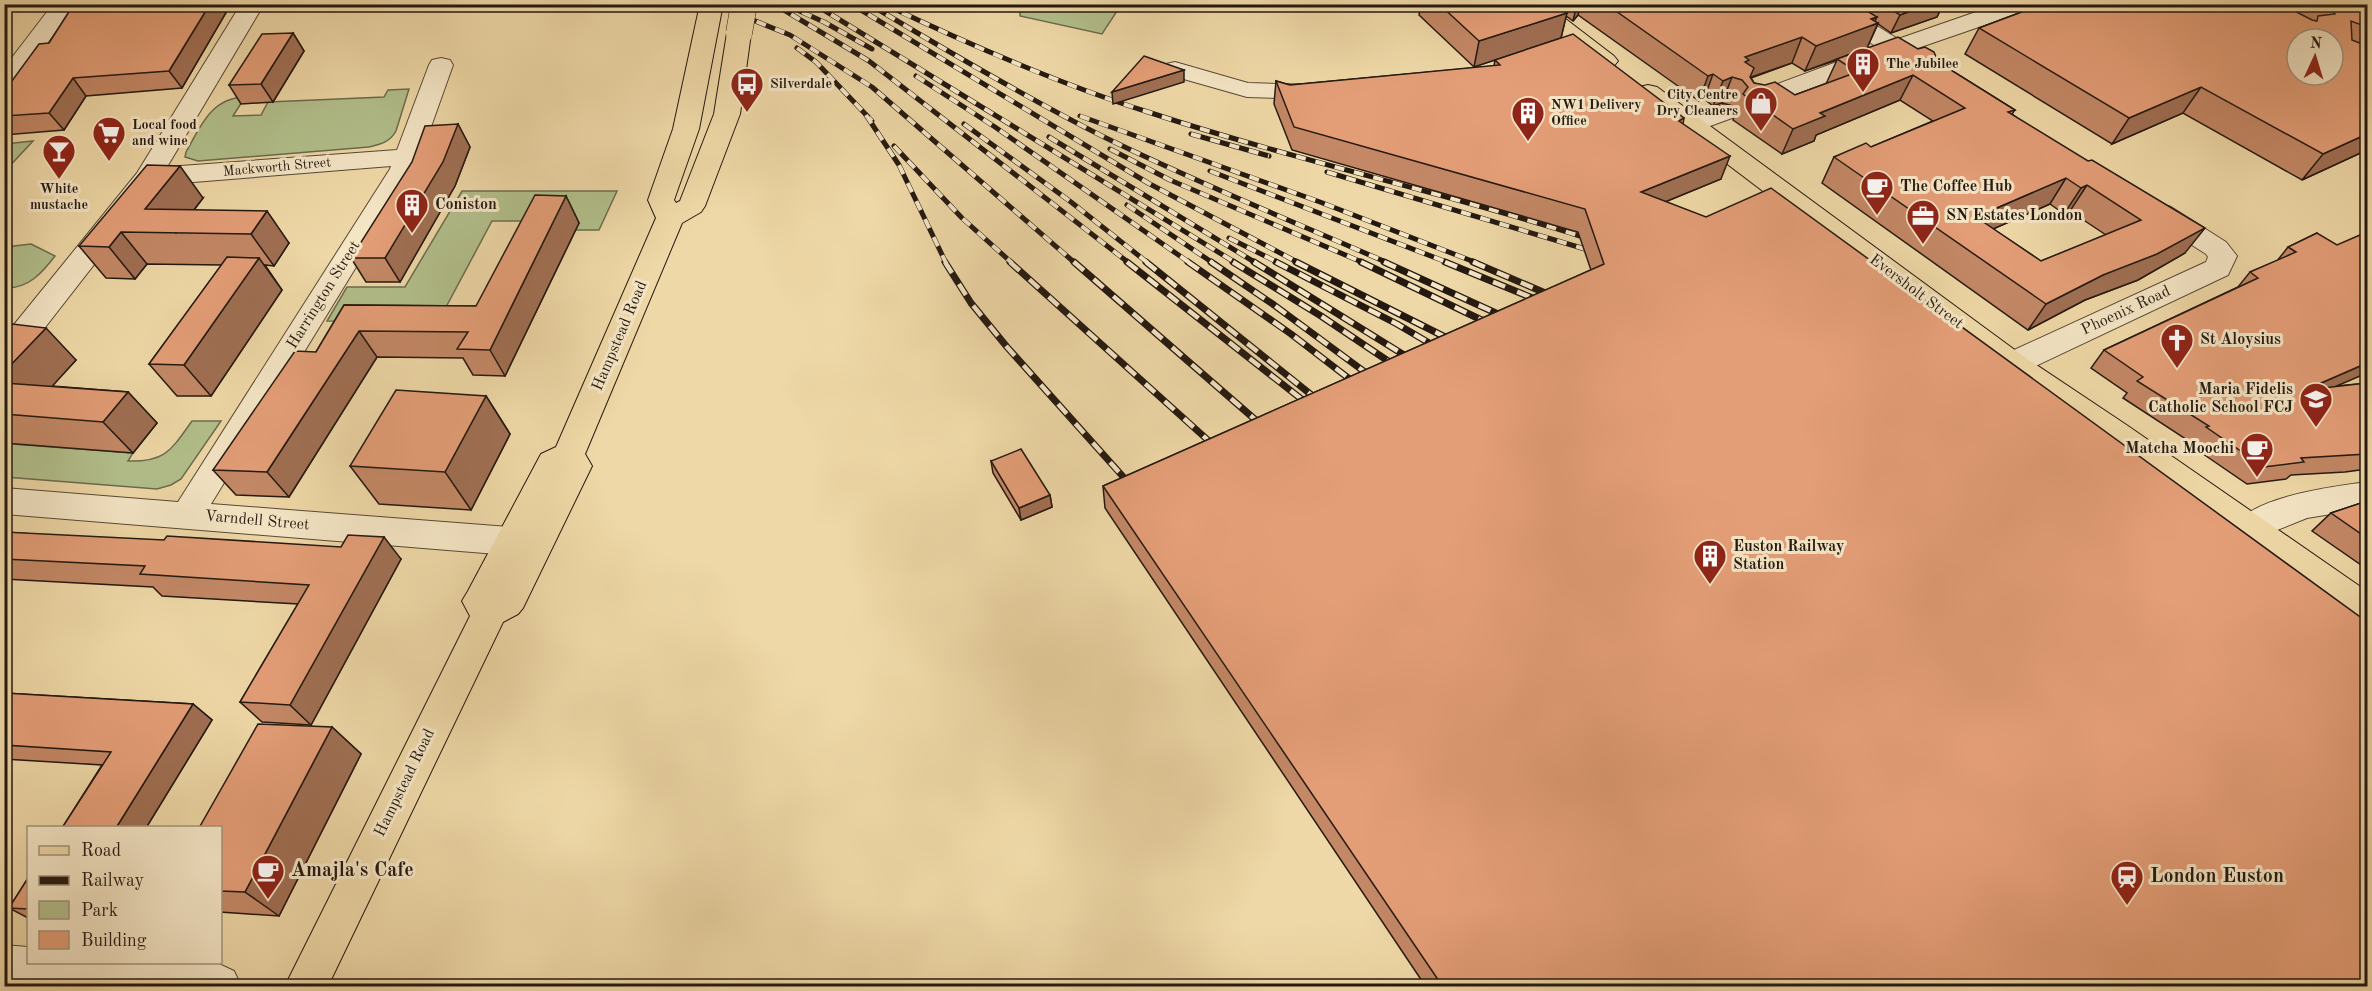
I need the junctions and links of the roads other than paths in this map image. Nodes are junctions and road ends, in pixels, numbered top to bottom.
1 (65, 4) edge
2 (253, 4) edge
3 (744, 4) edge
4 (1824, 4) edge
5 (2023, 4) edge
6 (1543, 7) edge
7 (711, 9) edge
8 (1896, 48) junction
9 (441, 65) dead end
10 (1176, 69) edge
11 (1940, 76) edge
12 (4, 84) edge
13 (1338, 90) edge
14 (1754, 101) edge
15 (1723, 113) dead end
16 (1691, 125) junction
17 (407, 157) junction
18 (148, 177) junction
19 (2141, 201) edge
20 (670, 218) junction
21 (4, 358) edge
22 (2012, 364) junction
23 (569, 455) junction
24 (2367, 495) edge
25 (4, 501) edge
26 (187, 515) junction
27 (2250, 528) junction
28 (510, 541) junction
29 (2367, 611) edge
30 (490, 612) junction
31 (4, 966) edge
32 (219, 987) edge
33 (306, 987) edge

1 - 12 street
2 - 18 street
3 - 20 main road, bridge
4 - 8 street
5 - 8 street
6 - 16 main road, Eversholt Street
7 - 20 main road
8 - 11 street
8 - 14 street
9 - 17 street, Harrington Street
10 - 13 street
15 - 16 street
16 - 22 main road, Eversholt Street
17 - 18 street, Mackworth Street
17 - 26 street, Harrington Street
18 - 21 street
19 - 22 street, Phoenix Road
20 - 23 main road, Hampstead Road
22 - 27 main road, Eversholt Street
23 - 28 main road, Hampstead Road
23 - 30 main road, Hampstead Road
24 - 27 street
25 - 26 street, Varndell Street
26 - 28 street, Varndell Street
27 - 29 main road, Eversholt Street
28 - 30 main road, Hampstead Road
30 - 33 main road, Hampstead Road
31 - 32 street

